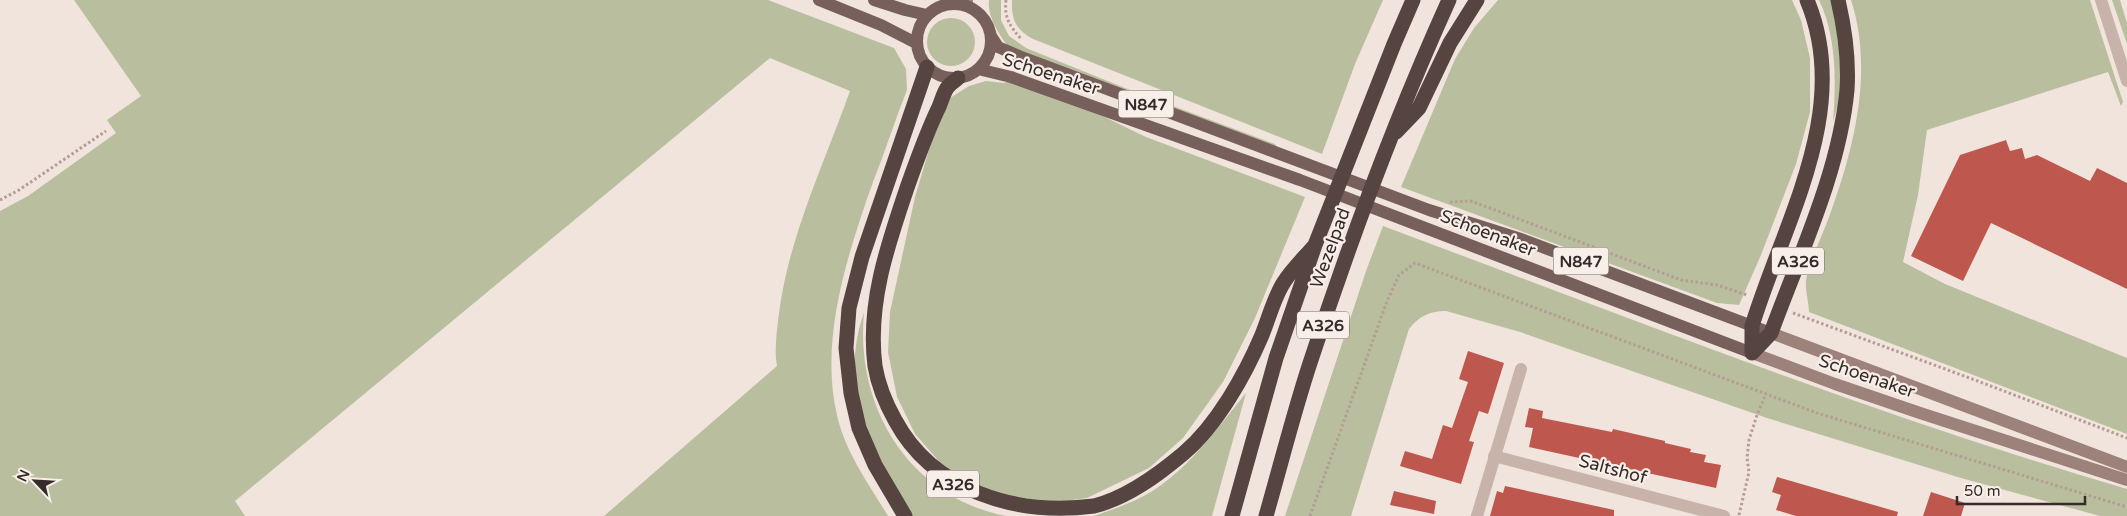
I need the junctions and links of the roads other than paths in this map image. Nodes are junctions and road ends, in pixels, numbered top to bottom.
1 (818, 0) edge
2 (874, 0) edge
3 (1413, 0) edge
4 (1449, 0) edge
5 (1477, 0) edge
6 (1807, 0) edge
7 (1838, 0) edge
8 (2101, 0) edge
9 (967, 2) edge
10 (927, 15) junction
11 (991, 36) junction
12 (916, 44) junction
13 (927, 67) junction
14 (978, 69) junction
15 (958, 78) junction
16 (2127, 80) edge
17 (1391, 137) junction
18 (1315, 245) junction
19 (1752, 326) junction
20 (1771, 333) junction
21 (1752, 352) junction
22 (1521, 369) dead end
23 (1494, 456) junction
24 (2127, 467) edge
25 (2127, 480) edge
26 (905, 516) edge
27 (1232, 516) edge
28 (1266, 516) edge
29 (1477, 516) edge
30 (1724, 516) edge

1 - 12 main road
2 - 10 main road
3 - 18 highway, Wezelpad / A326
4 - 17 highway, Wezelpad / A326
5 - 17 highway, A326
6 - 19 highway, A326
7 - 20 highway, A326
8 - 16 street
9 - 10 main road, N847
9 - 11 main road, N847
10 - 12 main road
11 - 14 main road
11 - 19 main road, Schoenaker / N847
12 - 13 main road
13 - 15 main road
13 - 26 highway
14 - 15 main road
14 - 21 main road, Schoenaker / N847
15 - 18 highway, A326
17 - 28 highway, Wezelpad / A326
18 - 27 highway, Wezelpad / A326
19 - 20 main road, Schoenaker / N847
19 - 21 highway, A326
20 - 21 highway, A326
20 - 24 main road, Schoenaker / N847
21 - 25 main road, Schoenaker / N847
22 - 23 street
23 - 29 street
23 - 30 street, Saltshof

